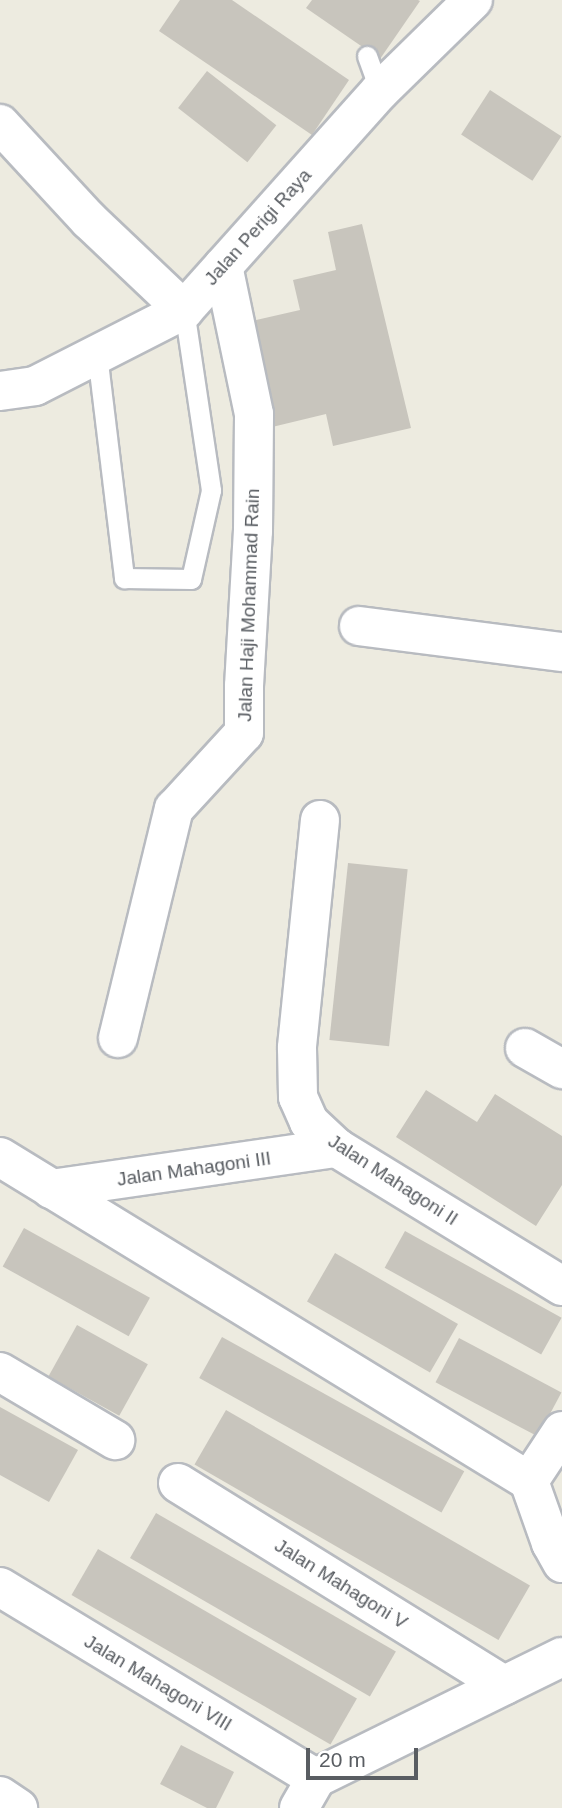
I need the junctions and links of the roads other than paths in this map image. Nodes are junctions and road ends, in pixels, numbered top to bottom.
1 (474, 0) edge
2 (0, 124) edge
3 (223, 266) junction
4 (184, 310) junction
5 (97, 354) junction
6 (0, 391) edge
7 (359, 626) dead end
8 (562, 652) edge
9 (320, 820) dead end
10 (118, 1038) dead end
11 (525, 1048) dead end
12 (562, 1069) edge
13 (337, 1148) junction
14 (0, 1157) edge
15 (51, 1189) junction
16 (562, 1286) edge
17 (0, 1372) edge
18 (562, 1431) edge
19 (115, 1440) dead end
20 (529, 1481) junction
21 (178, 1483) dead end
22 (562, 1563) edge
23 (0, 1587) edge
24 (562, 1657) edge
25 (504, 1685) junction
26 (308, 1793) edge
27 (0, 1797) edge
28 (18, 1808) edge

1 - 3 street, Jalan Perigi Raya
2 - 4 street
3 - 4 street, Jalan Perigi Raya
3 - 10 street, Jalan Haji Mohammad Rain
4 - 5 street, Jalan Perigi Raya
4 - 5 lane
5 - 6 street, Jalan Perigi Raya
7 - 8 street
9 - 13 street, Jalan Mahagoni II
11 - 12 street
13 - 15 street, Jalan Mahagoni III
13 - 16 street, Jalan Mahagoni II
14 - 15 street
15 - 20 street
17 - 19 street
18 - 20 street
20 - 22 street
21 - 25 street, Jalan Mahagoni V
23 - 26 street, Jalan Mahagoni VIII
24 - 25 street
25 - 26 street
27 - 28 street

